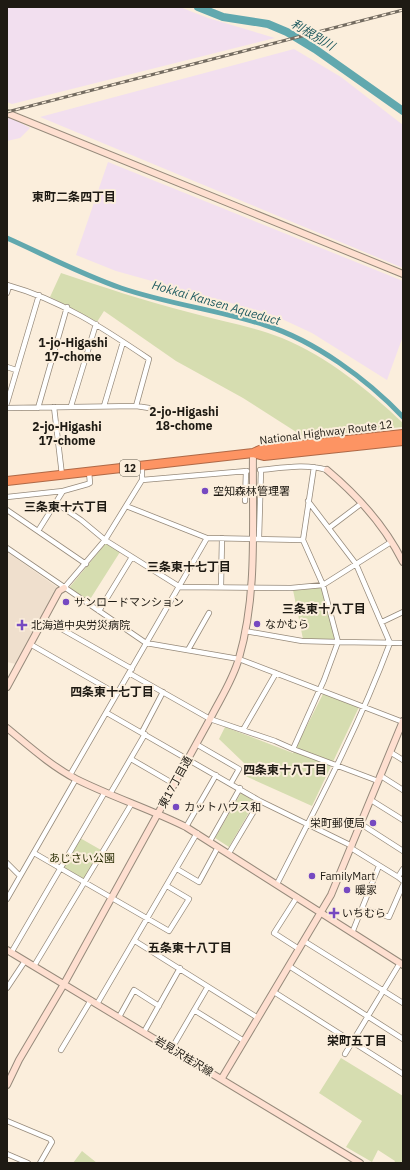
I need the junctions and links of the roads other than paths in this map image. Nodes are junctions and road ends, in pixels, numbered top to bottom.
1 (7, 113) edge
2 (403, 274) edge
3 (8, 286) edge
4 (7, 293) edge
5 (39, 295) junction
6 (67, 307) junction
7 (96, 324) junction
8 (123, 342) junction
9 (7, 367) edge
10 (16, 370) junction
11 (7, 403) edge
12 (71, 406) junction
13 (104, 406) junction
14 (136, 406) junction
15 (54, 407) junction
16 (7, 408) edge
17 (38, 408) junction
18 (149, 408) dead end
19 (403, 434) edge
20 (403, 441) edge
21 (253, 453) junction
22 (142, 467) junction
23 (314, 467) junction
24 (327, 470) joint
25 (90, 472) junction
26 (62, 475) junction
27 (142, 480) junction
28 (7, 481) edge
29 (63, 491) junction
30 (7, 497) edge
31 (308, 501) junction
32 (245, 502) dead end
33 (56, 503) junction
34 (362, 503) junction
35 (126, 506) junction
36 (7, 510) edge
37 (329, 528) junction
38 (38, 531) junction
39 (207, 538) junction
40 (222, 538) junction
41 (252, 538) junction
42 (259, 538) junction
43 (106, 540) junction
44 (303, 540) junction
45 (391, 542) junction
46 (7, 548) edge
47 (132, 557) junction
48 (403, 562) edge
49 (86, 564) junction
50 (356, 564) junction
51 (322, 585) junction
52 (220, 586) junction
53 (180, 587) junction
54 (251, 587) junction
55 (64, 588) junction
56 (99, 611) junction
57 (403, 612) edge
58 (209, 613) dead end
59 (44, 619) junction
60 (382, 622) junction
61 (245, 631) junction
62 (338, 642) junction
63 (146, 643) junction
64 (390, 643) junction
65 (403, 643) edge
66 (30, 644) junction
67 (188, 650) junction
68 (239, 659) junction
69 (131, 671) junction
70 (276, 673) junction
71 (7, 687) edge
72 (320, 690) junction
73 (163, 692) junction
74 (117, 694) junction
75 (365, 708) junction
76 (107, 713) junction
77 (210, 719) junction
78 (403, 721) edge
79 (7, 728) edge
80 (243, 730) junction
81 (144, 733) junction
82 (196, 744) junction
83 (293, 749) junction
84 (390, 752) junction
85 (188, 758) junction
86 (131, 759) junction
87 (403, 760) edge
88 (337, 766) junction
89 (70, 775) junction
90 (216, 775) junction
91 (380, 778) junction
92 (76, 779) junction
93 (231, 783) junction
94 (174, 784) junction
95 (240, 788) junction
96 (403, 790) edge
97 (107, 793) junction
98 (260, 800) junction
99 (371, 800) junction
100 (132, 803) junction
101 (158, 813) junction
102 (403, 820) edge
103 (308, 824) junction
104 (361, 824) junction
105 (186, 827) junction
106 (197, 833) junction
107 (210, 841) junction
108 (218, 847) junction
109 (352, 847) junction
110 (403, 851) edge
111 (34, 853) junction
112 (229, 853) junction
113 (7, 863) edge
114 (379, 866) junction
115 (60, 868) junction
116 (177, 869) junction
117 (403, 869) edge
118 (20, 876) junction
119 (398, 878) junction
120 (403, 881) edge
121 (84, 882) junction
122 (277, 884) junction
123 (403, 885) edge
124 (167, 886) junction
125 (112, 897) junction
126 (297, 897) junction
127 (7, 899) edge
128 (362, 908) junction
129 (322, 912) junction
130 (148, 919) junction
131 (352, 933) junction
132 (135, 941) junction
133 (304, 941) junction
134 (299, 949) junction
135 (9, 951) edge
136 (24, 961) junction
137 (401, 964) edge
138 (34, 966) junction
139 (289, 966) junction
140 (180, 968) junction
141 (64, 984) junction
142 (7, 988) edge
143 (208, 988) junction
144 (383, 990) junction
145 (274, 992) junction
146 (91, 1000) junction
147 (403, 1003) edge
148 (97, 1004) junction
149 (159, 1006) junction
150 (194, 1010) junction
151 (368, 1016) junction
152 (119, 1017) junction
153 (258, 1018) junction
154 (144, 1032) junction
155 (403, 1039) edge
156 (244, 1041) junction
157 (352, 1042) junction
158 (172, 1048) junction
159 (61, 1050) dead end
160 (345, 1054) dead end
161 (403, 1074) edge
162 (8, 1077) edge
163 (222, 1078) junction
164 (7, 1085) edge
165 (7, 1121) edge
166 (7, 1154) edge
167 (28, 1163) edge
168 (40, 1163) edge
169 (360, 1163) edge

1 - 2 street
3 - 4 street
3 - 5 street
5 - 6 street
5 - 10 street
6 - 7 street
6 - 17 street
7 - 8 street
7 - 12 street
8 - 13 street
8 - 14 street
9 - 10 street
10 - 11 street
12 - 13 street
12 - 15 street
13 - 14 street
14 - 18 street
15 - 17 street
15 - 26 street
16 - 17 street
19 - 21 highway, National Highway Route 12 / 12
20 - 21 highway, National Highway Route 12 / 12
21 - 22 highway, National Highway Route 12 / 12
21 - 41 street, 東17丁目通
22 - 25 highway, National Highway Route 12 / 12
22 - 27 street
23 - 24 street
23 - 31 street
23 - 42 street
24 - 34 street
25 - 26 highway, National Highway Route 12 / 12
25 - 29 street
26 - 28 highway, National Highway Route 12 / 12
27 - 32 street
27 - 35 street
29 - 30 street
29 - 33 street
31 - 37 street
31 - 44 street
33 - 38 street
33 - 43 street
34 - 37 street
34 - 45 street
35 - 39 street
35 - 43 street
36 - 38 street
37 - 50 street
38 - 49 street
39 - 40 street
39 - 53 street
40 - 41 street
40 - 52 street
41 - 42 street
41 - 54 street, 東17丁目通
42 - 44 street
43 - 47 street
43 - 49 street
44 - 51 street
45 - 48 street
45 - 50 street
46 - 55 street
47 - 53 street
47 - 56 street
49 - 55 street
50 - 51 street
50 - 60 street
51 - 54 street
51 - 62 street
52 - 53 street
52 - 54 street
53 - 63 street
54 - 61 street, 東17丁目通
55 - 56 street
55 - 59 street
56 - 63 street
57 - 60 street
58 - 67 street
59 - 66 street
59 - 69 street
60 - 64 street
61 - 62 street
61 - 68 street, 東17丁目通
62 - 64 street
62 - 72 street
63 - 67 street
63 - 69 street
64 - 65 street
64 - 75 street
66 - 71 street
66 - 74 street
67 - 68 street
68 - 70 street
68 - 77 street, 東17丁目通
69 - 73 street
69 - 74 street
70 - 72 street
70 - 80 street
72 - 75 street
72 - 83 street
73 - 77 street
73 - 81 street
74 - 76 street
75 - 78 street
75 - 88 street
76 - 81 street
76 - 89 street
77 - 80 street
77 - 82 street, 東17丁目通
78 - 84 street
79 - 89 street
80 - 83 street
81 - 85 street
81 - 86 street
82 - 85 street, 東17丁目通
82 - 93 street
83 - 88 street
84 - 87 street
84 - 91 street
85 - 90 street
85 - 94 street, 東17丁目通
86 - 94 street
86 - 97 street
88 - 91 street
88 - 103 street
89 - 92 street
90 - 93 street
90 - 105 street
91 - 96 street
91 - 99 street
92 - 97 street
92 - 111 street
93 - 95 street
94 - 101 street, 東17丁目通
95 - 98 street
95 - 107 street
97 - 100 street
97 - 115 street
98 - 103 street
98 - 112 street
99 - 102 street
99 - 104 street
100 - 101 street
100 - 121 street
101 - 105 street
101 - 125 street, 東17丁目通
103 - 109 street
103 - 122 street
104 - 109 street
104 - 110 street
105 - 106 street
106 - 107 street
106 - 116 street
107 - 108 street
108 - 112 street
108 - 116 street
109 - 114 street
109 - 129 street
111 - 115 street
111 - 118 street
112 - 122 street
113 - 118 street
114 - 119 street
114 - 128 street
115 - 121 street
115 - 135 street
116 - 124 street
117 - 119 street
118 - 127 street
119 - 120 street
121 - 125 street
121 - 138 street
122 - 126 street
123 - 128 street
124 - 130 street
124 - 130 street
125 - 130 street
125 - 141 street, 東17丁目通
126 - 129 street
126 - 134 street
128 - 131 street
129 - 131 street
129 - 133 street
130 - 132 street
131 - 137 street
132 - 140 street
132 - 148 street
133 - 134 street
133 - 144 street
134 - 139 street
135 - 136 street, 岩見沢桂沢線
136 - 138 street, 岩見沢桂沢線
136 - 142 street
137 - 144 street
138 - 141 street, 岩見沢桂沢線
139 - 145 street
139 - 151 street
140 - 143 street
140 - 149 street
141 - 146 street, 岩見沢桂沢線
141 - 162 street, 東17丁目通
143 - 150 street
143 - 153 street
144 - 147 street
144 - 151 street
145 - 153 street
145 - 157 street
146 - 148 street, 岩見沢桂沢線
146 - 159 street
148 - 152 street, 岩見沢桂沢線
149 - 152 street
149 - 154 street
150 - 156 street
150 - 158 street
151 - 155 street
151 - 157 street
152 - 154 street, 岩見沢桂沢線
153 - 156 street
154 - 158 street, 岩見沢桂沢線
156 - 163 street
157 - 160 street
157 - 161 street
158 - 163 street, 岩見沢桂沢線
162 - 164 street, 東17丁目通
163 - 169 street, 岩見沢桂沢線
165 - 168 street
166 - 167 street

